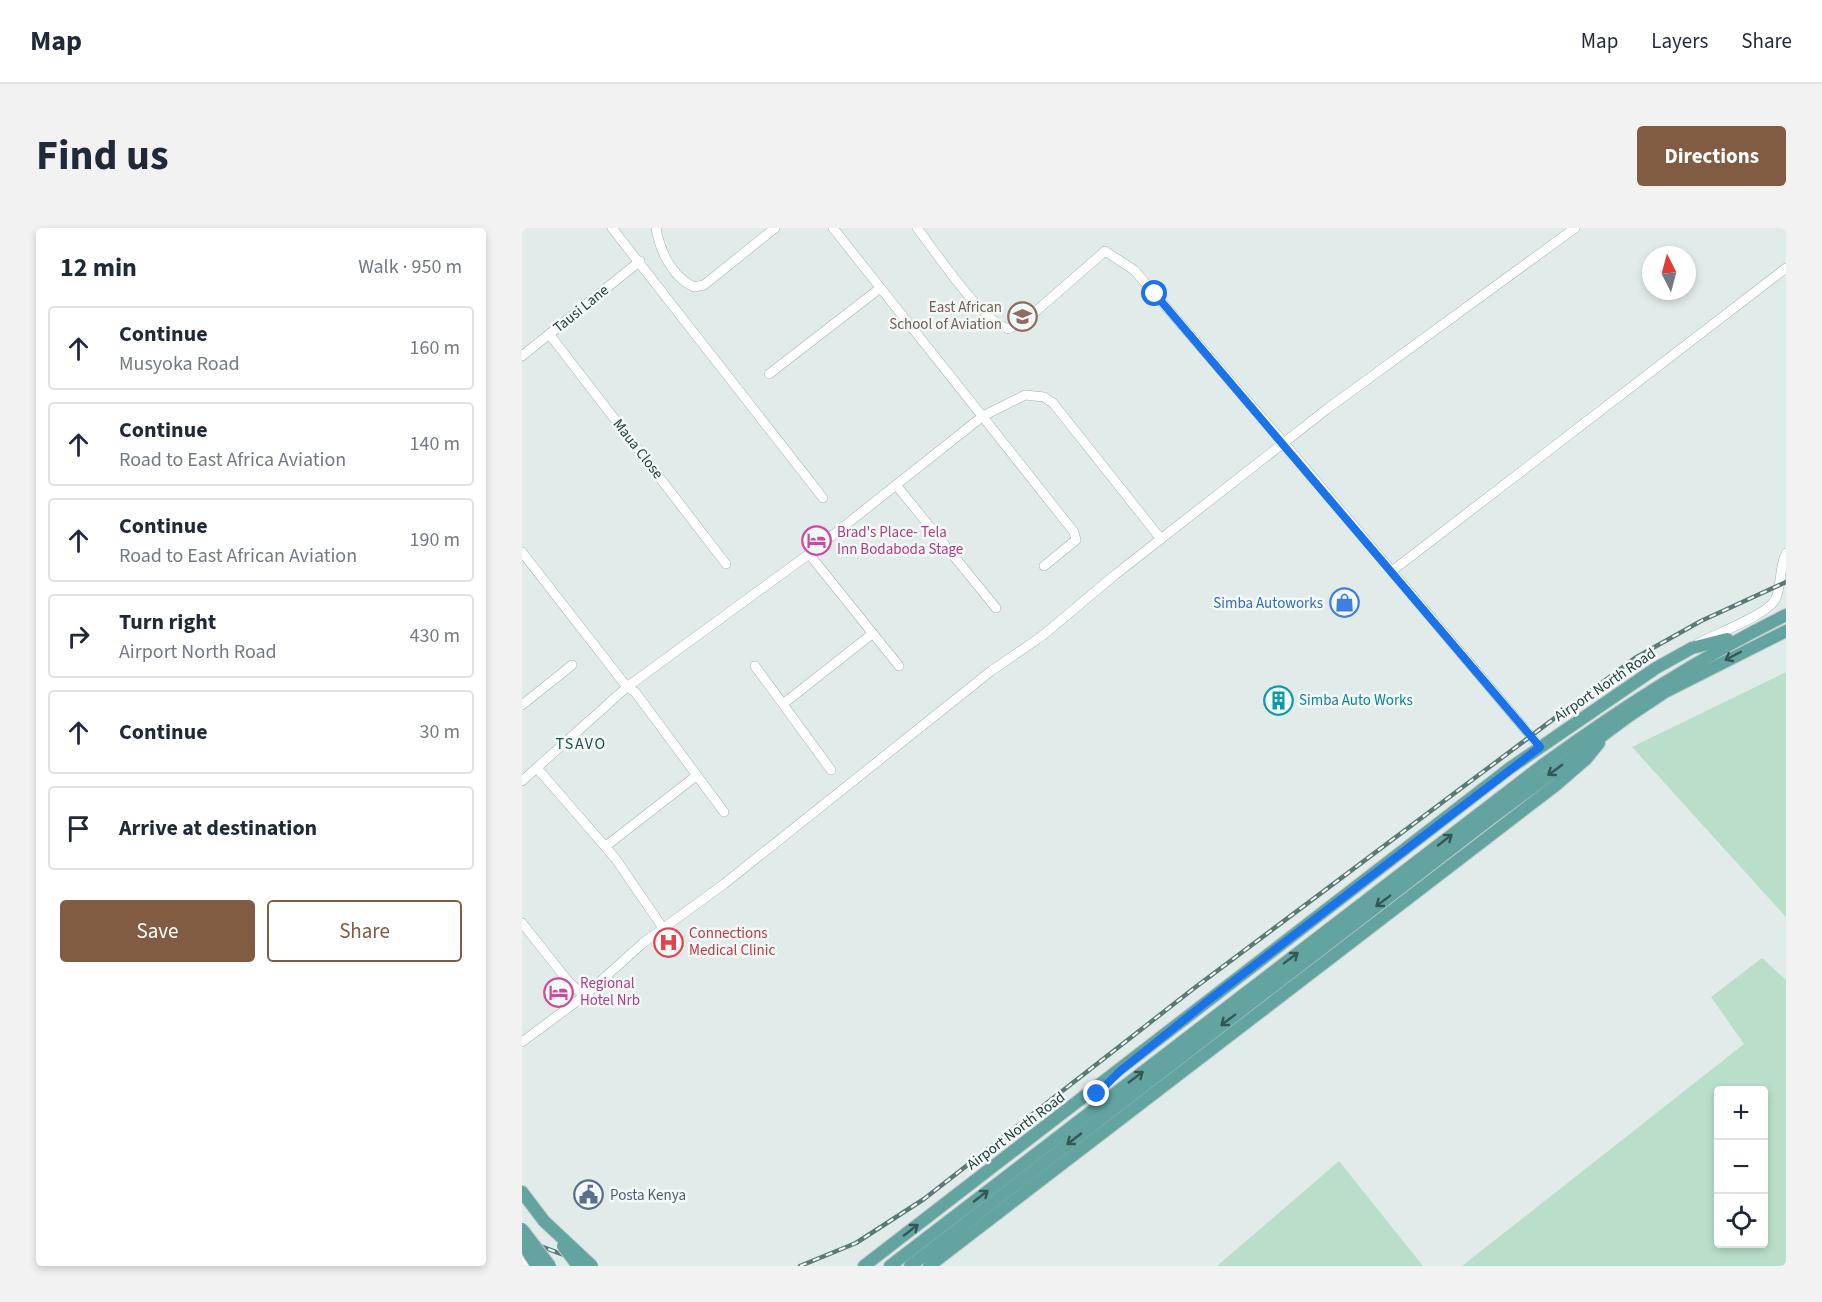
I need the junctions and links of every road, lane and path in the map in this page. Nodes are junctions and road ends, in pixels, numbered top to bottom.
1 (612, 228) edge
2 (656, 228) edge
3 (775, 228) edge
4 (833, 228) edge
5 (917, 228) edge
6 (1575, 228) edge
7 (640, 261) junction
8 (1786, 268) edge
9 (879, 289) junction
10 (550, 335) junction
11 (522, 356) edge
12 (768, 374) dead end
13 (983, 416) junction
14 (1284, 443) junction
15 (896, 485) junction
16 (823, 498) dead end
17 (1161, 538) junction
18 (522, 552) edge
19 (1786, 553) edge
20 (809, 554) junction
21 (526, 564) edge
22 (726, 564) dead end
23 (1044, 566) dead end
24 (1392, 571) junction
25 (996, 609) dead end
26 (1786, 615) edge
27 (1786, 631) edge
28 (872, 634) junction
29 (1745, 635) junction
30 (1692, 648) junction
31 (572, 665) dead end
32 (755, 666) dead end
33 (899, 666) dead end
34 (627, 687) junction
35 (523, 702) edge
36 (783, 704) junction
37 (1604, 736) junction
38 (1540, 747) junction
39 (537, 768) junction
40 (831, 770) dead end
41 (696, 776) junction
42 (522, 781) edge
43 (724, 812) dead end
44 (606, 846) junction
45 (522, 923) edge
46 (663, 928) junction
47 (584, 996) junction
48 (522, 1042) edge
49 (1120, 1071) junction
50 (1034, 1155) junction
51 (522, 1192) edge
52 (544, 1221) junction
53 (522, 1231) edge
54 (522, 1259) edge
55 (906, 1262) edge
56 (529, 1266) edge
57 (537, 1266) edge
58 (550, 1266) edge
59 (578, 1266) edge
60 (592, 1266) edge
61 (864, 1266) edge
62 (890, 1266) edge
63 (929, 1266) edge

1 - 7 street
2 - 3 street
4 - 9 street
5 - 14 street
6 - 14 street
7 - 10 street, Tausi Lane
7 - 16 street
8 - 24 street
9 - 12 street
9 - 13 street
10 - 11 street, Tausi Lane
10 - 22 street, Maua Close
13 - 15 street
13 - 17 street
13 - 23 street
14 - 17 street
14 - 24 street
15 - 20 street
15 - 25 street
17 - 46 street
18 - 21 street
19 - 30 street
20 - 28 street
20 - 34 street
21 - 34 street
24 - 38 street
26 - 29 main road, Airport North Road
27 -> 37 main road, Airport North Road
28 - 33 street
28 - 36 street
29 - 30 main road, Airport North Road
50 -> 29 main road, Airport North Road
30 - 38 main road, Airport North Road
31 - 35 street
32 - 36 street
34 - 39 street
34 - 41 street
36 - 40 street
37 -> 55 main road, Airport North Road
37 - 63 main road, Airport North Road
38 - 49 main road, Airport North Road
39 - 42 street
39 - 44 street
41 - 43 street
41 - 44 street
44 - 46 street
45 - 47 street
46 - 47 street
47 - 48 street
49 - 50 main road
61 -> 49 main road, Airport North Road
55 -> 50 main road, Airport North Road
51 - 52 main road
52 - 59 main road, bridge
52 - 60 main road, bridge
53 - 57 main road, bridge
53 - 58 main road, bridge
54 - 56 street
55 - 62 main road, Airport North Road

